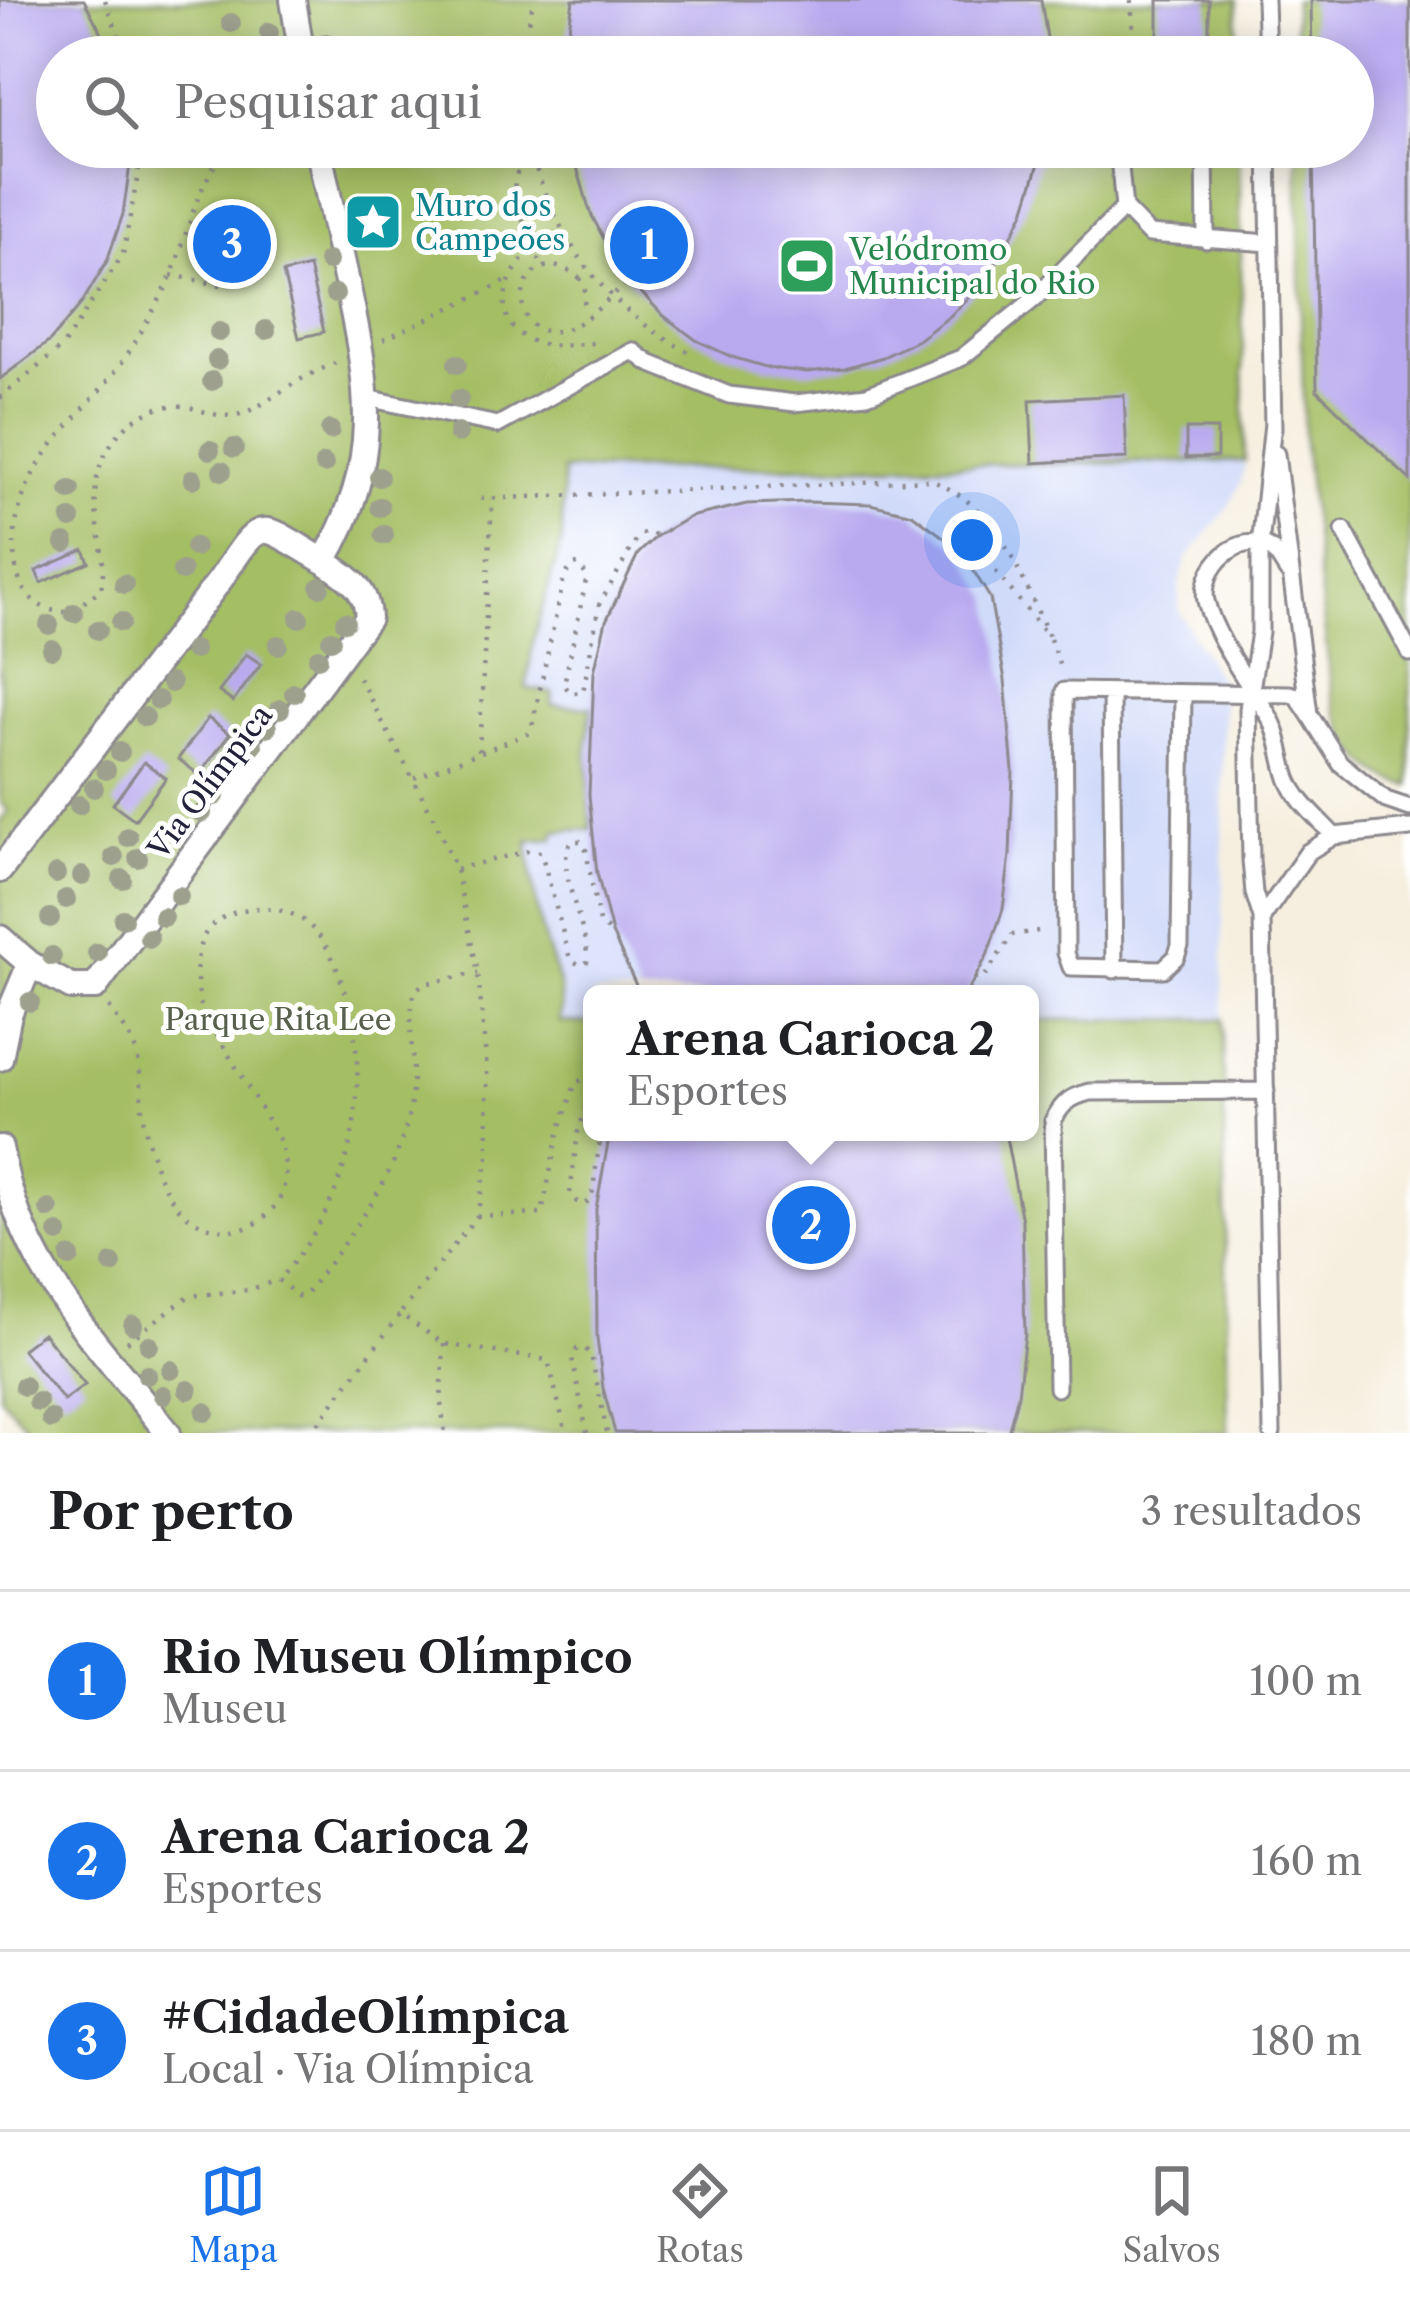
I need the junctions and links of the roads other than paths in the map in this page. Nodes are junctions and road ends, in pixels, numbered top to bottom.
1 (293, 0) edge
2 (1265, 0) edge
3 (299, 36) edge
4 (1266, 36) edge
5 (322, 168) edge
6 (1120, 168) edge
7 (1205, 168) edge
8 (1268, 168) edge
9 (1124, 208) junction
10 (1206, 240) junction
11 (1269, 243) junction
12 (367, 398) junction
13 (1273, 423) junction
14 (1344, 530) dead end
15 (1260, 545) junction
16 (324, 561) junction
17 (1289, 574) junction
18 (1410, 653) edge
19 (1111, 692) junction
20 (1183, 693) junction
21 (1251, 694) junction
22 (1309, 714) junction
23 (1410, 808) edge
24 (1410, 828) edge
25 (1334, 836) junction
26 (0, 870) edge
27 (1262, 918) junction
28 (0, 938) edge
29 (30, 964) junction
30 (1114, 970) junction
31 (0, 1058) edge
32 (1266, 1091) junction
33 (0, 1148) edge
34 (1057, 1388) dead end
35 (168, 1433) edge
36 (1272, 1433) edge

1 - 3 street
2 - 4 lane
5 - 12 street
6 - 9 lane
7 - 10 lane
8 - 11 lane
9 - 10 lane
9 - 12 lane
10 - 11 lane
11 - 13 lane
12 - 16 street
13 - 15 lane
13 - 17 lane
14 - 18 lane
15 - 17 lane
15 - 21 lane
15 - 21 lane
16 - 26 street, Via Olímpica
16 - 29 street, Via Olímpica
17 - 22 lane
19 - 20 lane
19 - 30 lane
19 - 30 lane
20 - 21 lane
20 - 30 lane
21 - 22 lane
21 - 25 lane
21 - 27 lane
22 - 23 lane
24 - 25 lane
25 - 27 lane
27 - 32 lane
28 - 29 street
29 - 31 street
32 - 34 lane
32 - 36 lane
33 - 35 street

